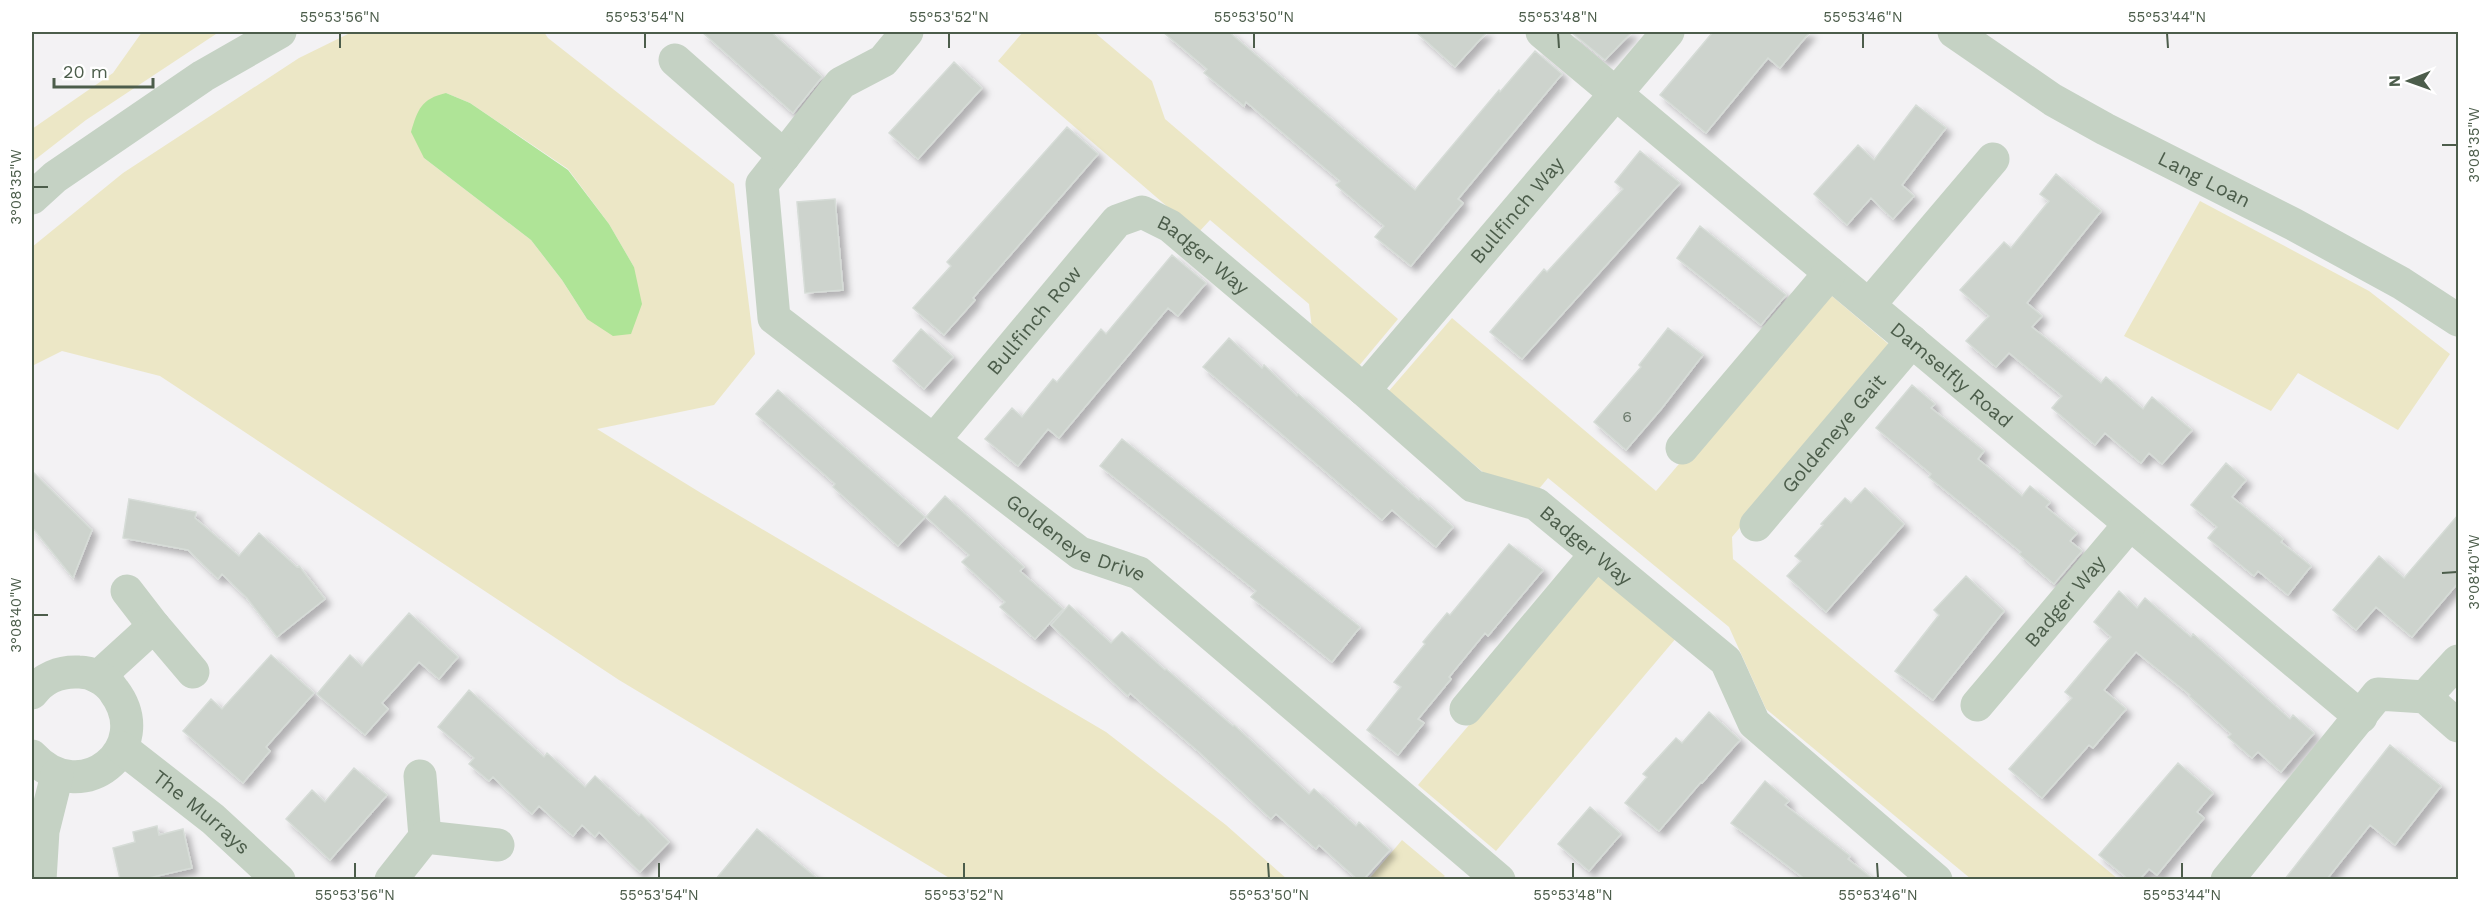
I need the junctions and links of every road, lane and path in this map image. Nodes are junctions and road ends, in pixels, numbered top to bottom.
1 (280, 32) edge
2 (908, 32) edge
3 (1542, 32) edge
4 (1668, 32) edge
5 (1954, 32) edge
6 (675, 60) dead end
7 (1616, 93) junction
8 (784, 156) junction
9 (1993, 159) dead end
10 (32, 198) edge
11 (1142, 212) joint
12 (1830, 273) junction
13 (1869, 305) junction
14 (2458, 320) edge
15 (1912, 341) junction
16 (1364, 390) junction
17 (934, 440) junction
18 (1682, 448) dead end
19 (2130, 524) junction
20 (1756, 525) dead end
21 (1596, 554) junction
22 (127, 591) dead end
23 (154, 626) junction
24 (2458, 661) edge
25 (193, 672) dead end
26 (98, 677) junction
27 (38, 679) edge
28 (2425, 697) junction
29 (1977, 705) dead end
30 (1466, 709) dead end
31 (2361, 717) junction
32 (2458, 726) edge
33 (122, 748) junction
34 (44, 766) edge
35 (420, 776) dead end
36 (425, 837) junction
37 (498, 845) dead end
38 (40, 879) edge
39 (279, 879) edge
40 (391, 879) edge
41 (1498, 879) edge
42 (1936, 879) edge
43 (2227, 879) edge

1 - 10 street
2 - 8 street, Goldeneye Drive
3 - 7 street, Damselfly Road
4 - 7 street, Bullfinch Way
5 - 14 street, Lang Loan
6 - 8 street
7 - 12 street, Damselfly Road
7 - 16 street, Bullfinch Way
8 - 17 street, Goldeneye Drive
9 - 13 street
11 - 16 street, Badger Way
11 - 17 street, Bullfinch Row
12 - 13 street, Damselfly Road
12 - 18 street
13 - 15 street, Damselfly Road
15 - 19 street, Damselfly Road
15 - 20 street, Goldeneye Gait
16 - 21 street, Badger Way
17 - 41 street, Goldeneye Drive
19 - 29 street, Badger Way
19 - 31 street, Damselfly Road
21 - 30 street
21 - 42 street, Badger Way
22 - 23 street
23 - 25 street
23 - 26 street
24 - 28 street
26 - 27 street
26 - 33 street
28 - 31 street
28 - 32 street
31 - 43 street
33 - 34 street
33 - 39 street, The Murrays
34 - 38 street
35 - 36 street
36 - 37 street
36 - 40 street

